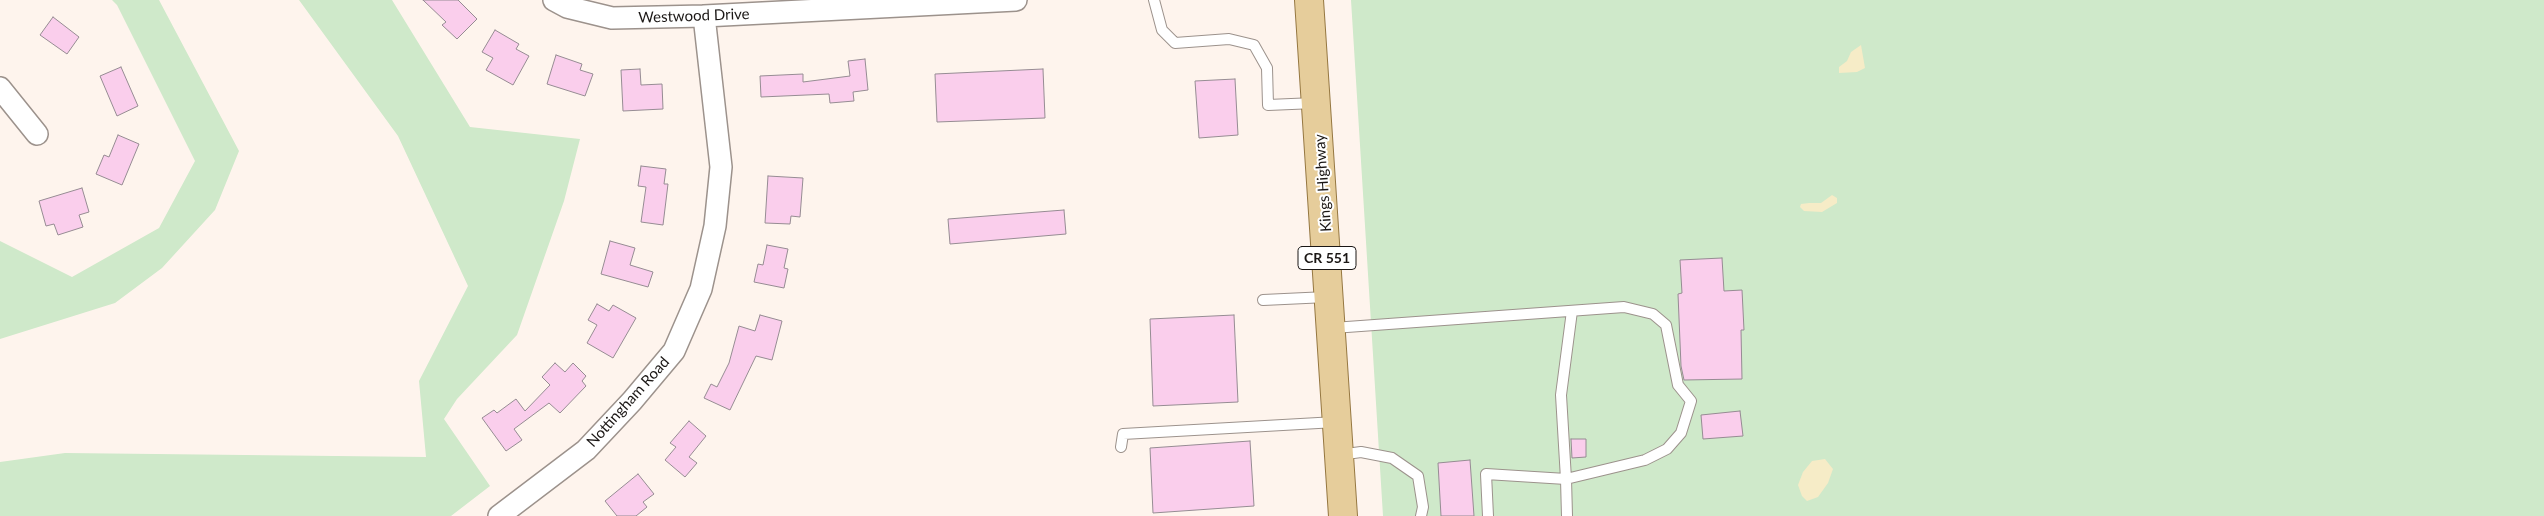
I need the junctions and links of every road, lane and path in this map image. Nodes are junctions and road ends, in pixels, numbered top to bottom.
1 (554, 0) edge
2 (1003, 0) edge
3 (1154, 0) edge
4 (1310, 0) edge
5 (704, 16) junction
6 (0, 88) edge
7 (1317, 103) junction
8 (37, 134) dead end
9 (1330, 296) junction
10 (1263, 300) dead end
11 (1572, 312) junction
12 (1332, 328) junction
13 (1337, 422) junction
14 (1121, 447) dead end
15 (1339, 455) junction
16 (1566, 478) junction
17 (499, 516) edge
18 (1343, 516) edge
19 (1421, 516) edge
20 (1488, 516) edge
21 (1565, 516) edge

1 - 5 street, Westwood Drive
2 - 5 street, Westwood Drive
3 - 7 lane
4 - 7 main road, Kings Highway / CR 551
5 - 17 street, Nottingham Road
6 - 8 street
7 - 9 main road, Kings Highway / CR 551
9 - 10 lane
9 - 12 main road, Kings Highway / CR 551
11 - 12 lane
11 - 16 lane
11 - 16 lane
12 - 13 main road, Kings Highway / CR 551
13 - 14 lane
13 - 15 main road, Kings Highway / CR 551
15 - 18 main road, Kings Highway / CR 551
15 - 19 lane
16 - 20 lane
16 - 21 lane

